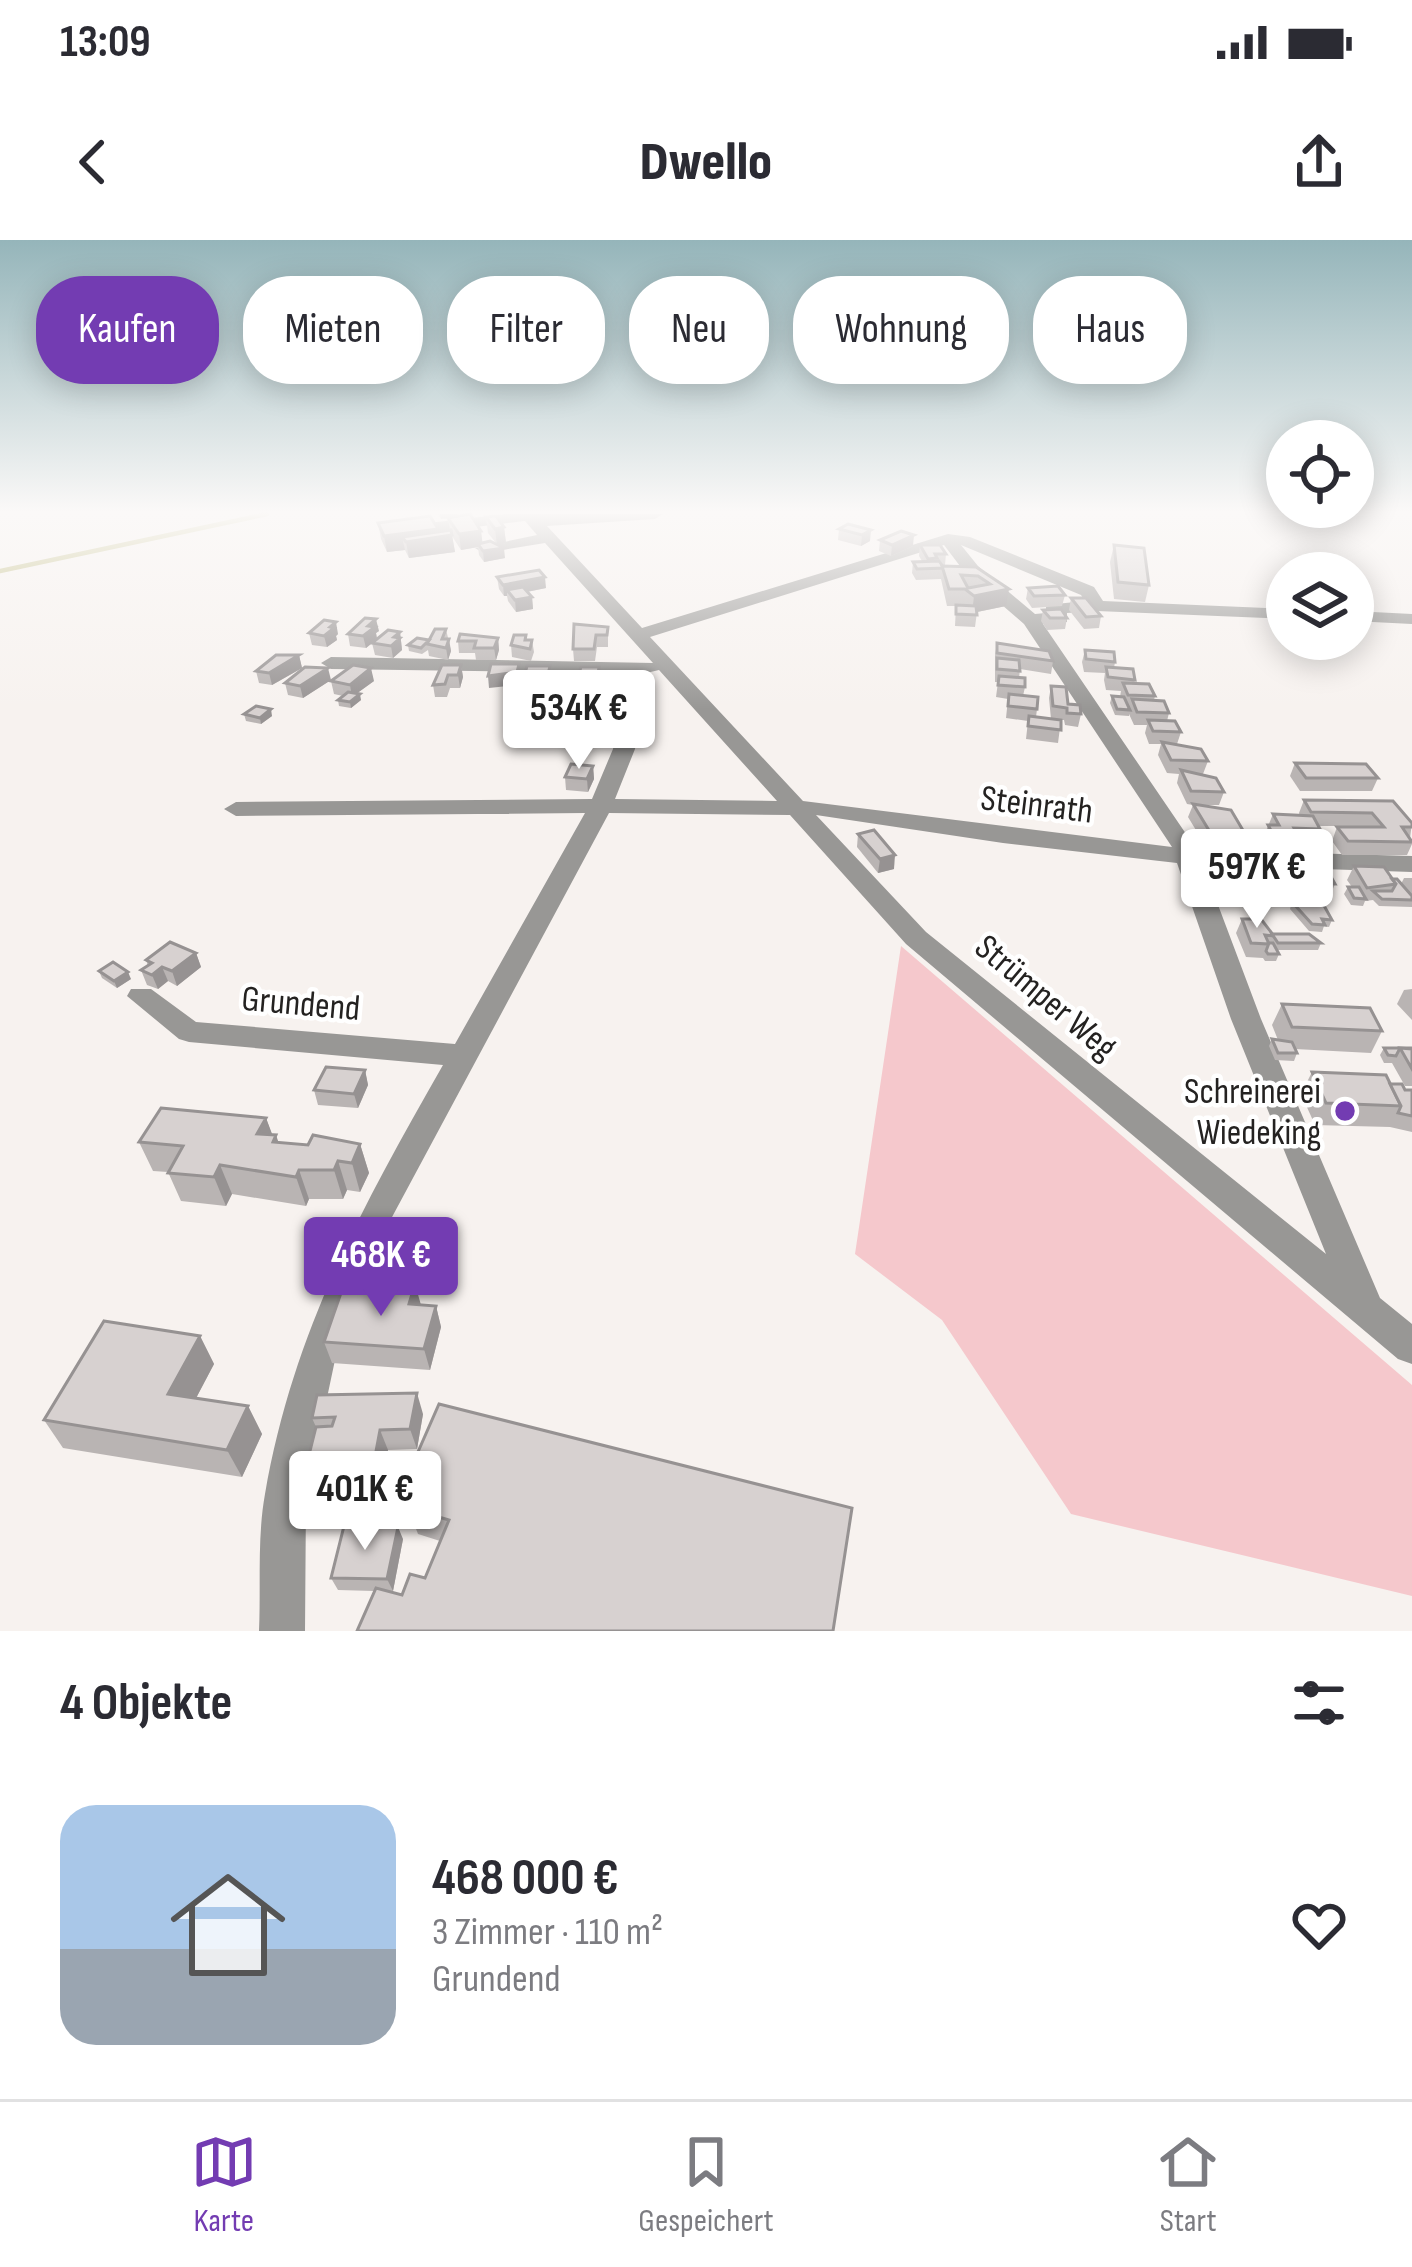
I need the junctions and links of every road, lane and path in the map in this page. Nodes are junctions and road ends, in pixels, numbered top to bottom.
1 (586, 579) edge
2 (819, 579) edge
3 (982, 579) edge
4 (1059, 579) edge
5 (1097, 606) junction
6 (1266, 613) edge
7 (1374, 617) edge
8 (1412, 619) edge
9 (1031, 620) junction
10 (638, 635) junction
11 (331, 663) edge
12 (633, 668) junction
13 (668, 668) junction
14 (601, 806) junction
15 (798, 808) junction
16 (236, 809) dead end
17 (1191, 857) junction
18 (1412, 864) edge
19 (141, 996) dead end
20 (467, 1056) junction
21 (1366, 1308) junction
22 (1412, 1347) edge
23 (282, 1631) edge

1 - 10 street, Strümper Weg
2 - 10 street
3 - 9 street
4 - 5 street
5 - 6 street
5 - 9 street
7 - 8 street
9 - 17 street
10 - 13 street, Strümper Weg
11 - 12 street
12 - 13 street
12 - 14 street
13 - 15 street, Strümper Weg
14 - 15 street
14 - 16 street
14 - 20 street
15 - 17 street, Steinrath
15 - 21 street, Strümper Weg
17 - 18 street, Steinrath
17 - 21 street
19 - 20 street, Grundend
20 - 23 street
21 - 22 street, Strümper Weg

